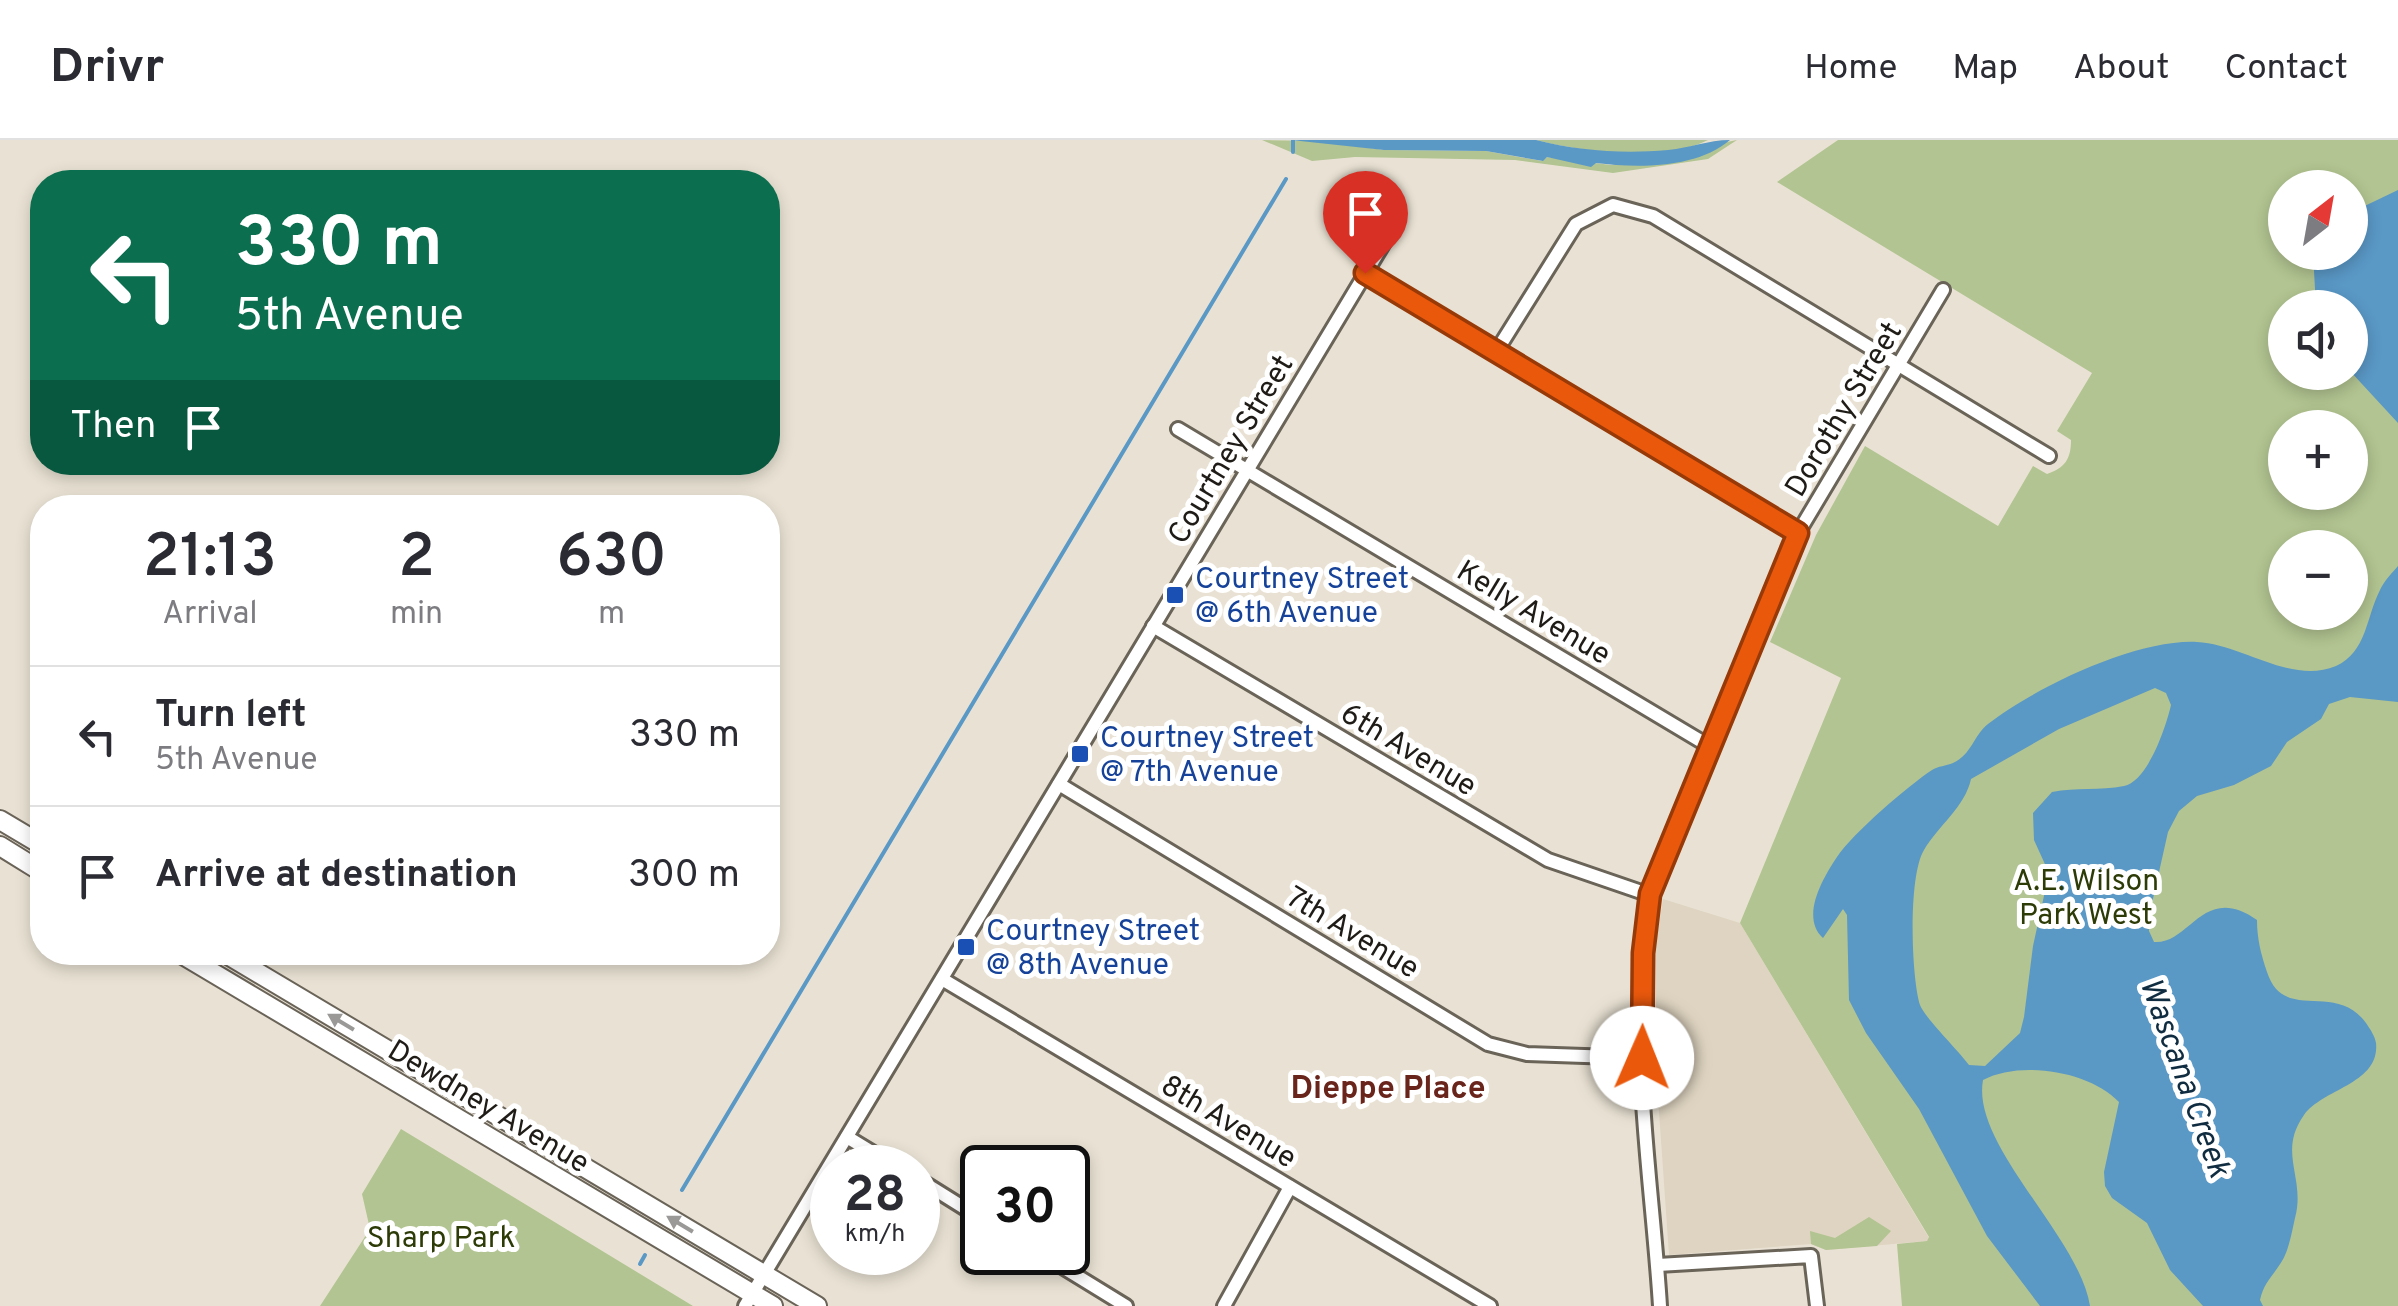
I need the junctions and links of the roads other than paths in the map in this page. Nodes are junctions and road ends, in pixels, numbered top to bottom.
1 (1388, 236) dead end
2 (1365, 273) junction
3 (1943, 290) dead end
4 (1496, 352) junction
5 (1899, 362) junction
6 (1178, 429) dead end
7 (2049, 456) dead end
8 (1247, 471) junction
9 (1798, 533) junction
10 (1153, 626) junction
11 (1710, 746) junction
12 (1059, 784) junction
13 (0, 820) edge
14 (30, 838) edge
15 (0, 846) edge
16 (30, 865) edge
17 (1650, 894) junction
18 (199, 965) edge
19 (245, 965) edge
20 (942, 979) junction
21 (1642, 1058) junction
22 (847, 1137) junction
23 (860, 1145) edge
24 (1290, 1187) junction
25 (1658, 1265) junction
26 (764, 1274) junction
27 (1075, 1275) edge
28 (749, 1300) edge
29 (773, 1306) edge
30 (816, 1306) edge
31 (1126, 1306) edge
32 (1224, 1306) edge
33 (1490, 1306) edge
34 (1660, 1306) edge
35 (1817, 1306) edge

1 - 2 street, Courtney Street
2 - 4 street
2 - 8 street, Courtney Street
3 - 5 street, Dorothy Street
4 - 5 street
4 - 9 street
5 - 7 street
5 - 9 street, Dorothy Street
6 - 8 street, Kelly Avenue
8 - 10 street, Courtney Street
8 - 11 street, Kelly Avenue
9 - 11 street, Dorothy Street
10 - 12 street, Courtney Street
10 - 17 street, 6th Avenue
11 - 17 street, Dorothy Street
12 - 20 street, Courtney Street
12 - 21 street, 7th Avenue
13 - 14 main road
15 - 16 main road
17 - 21 street, Dorothy Street
18 - 28 main road, Dewdney Avenue
26 -> 19 main road, Dewdney Avenue
20 - 22 street, Courtney Street
20 - 24 street, 8th Avenue
21 - 25 street, Dorothy Street
22 - 23 street
22 - 26 street, Courtney Street
24 - 32 street
24 - 33 street, 8th Avenue
25 - 34 street, Dorothy Street
25 - 35 street
26 - 28 street, Courtney Street
26 - 30 main road, Dewdney Avenue
27 - 31 street
28 - 29 main road, Dewdney Avenue

